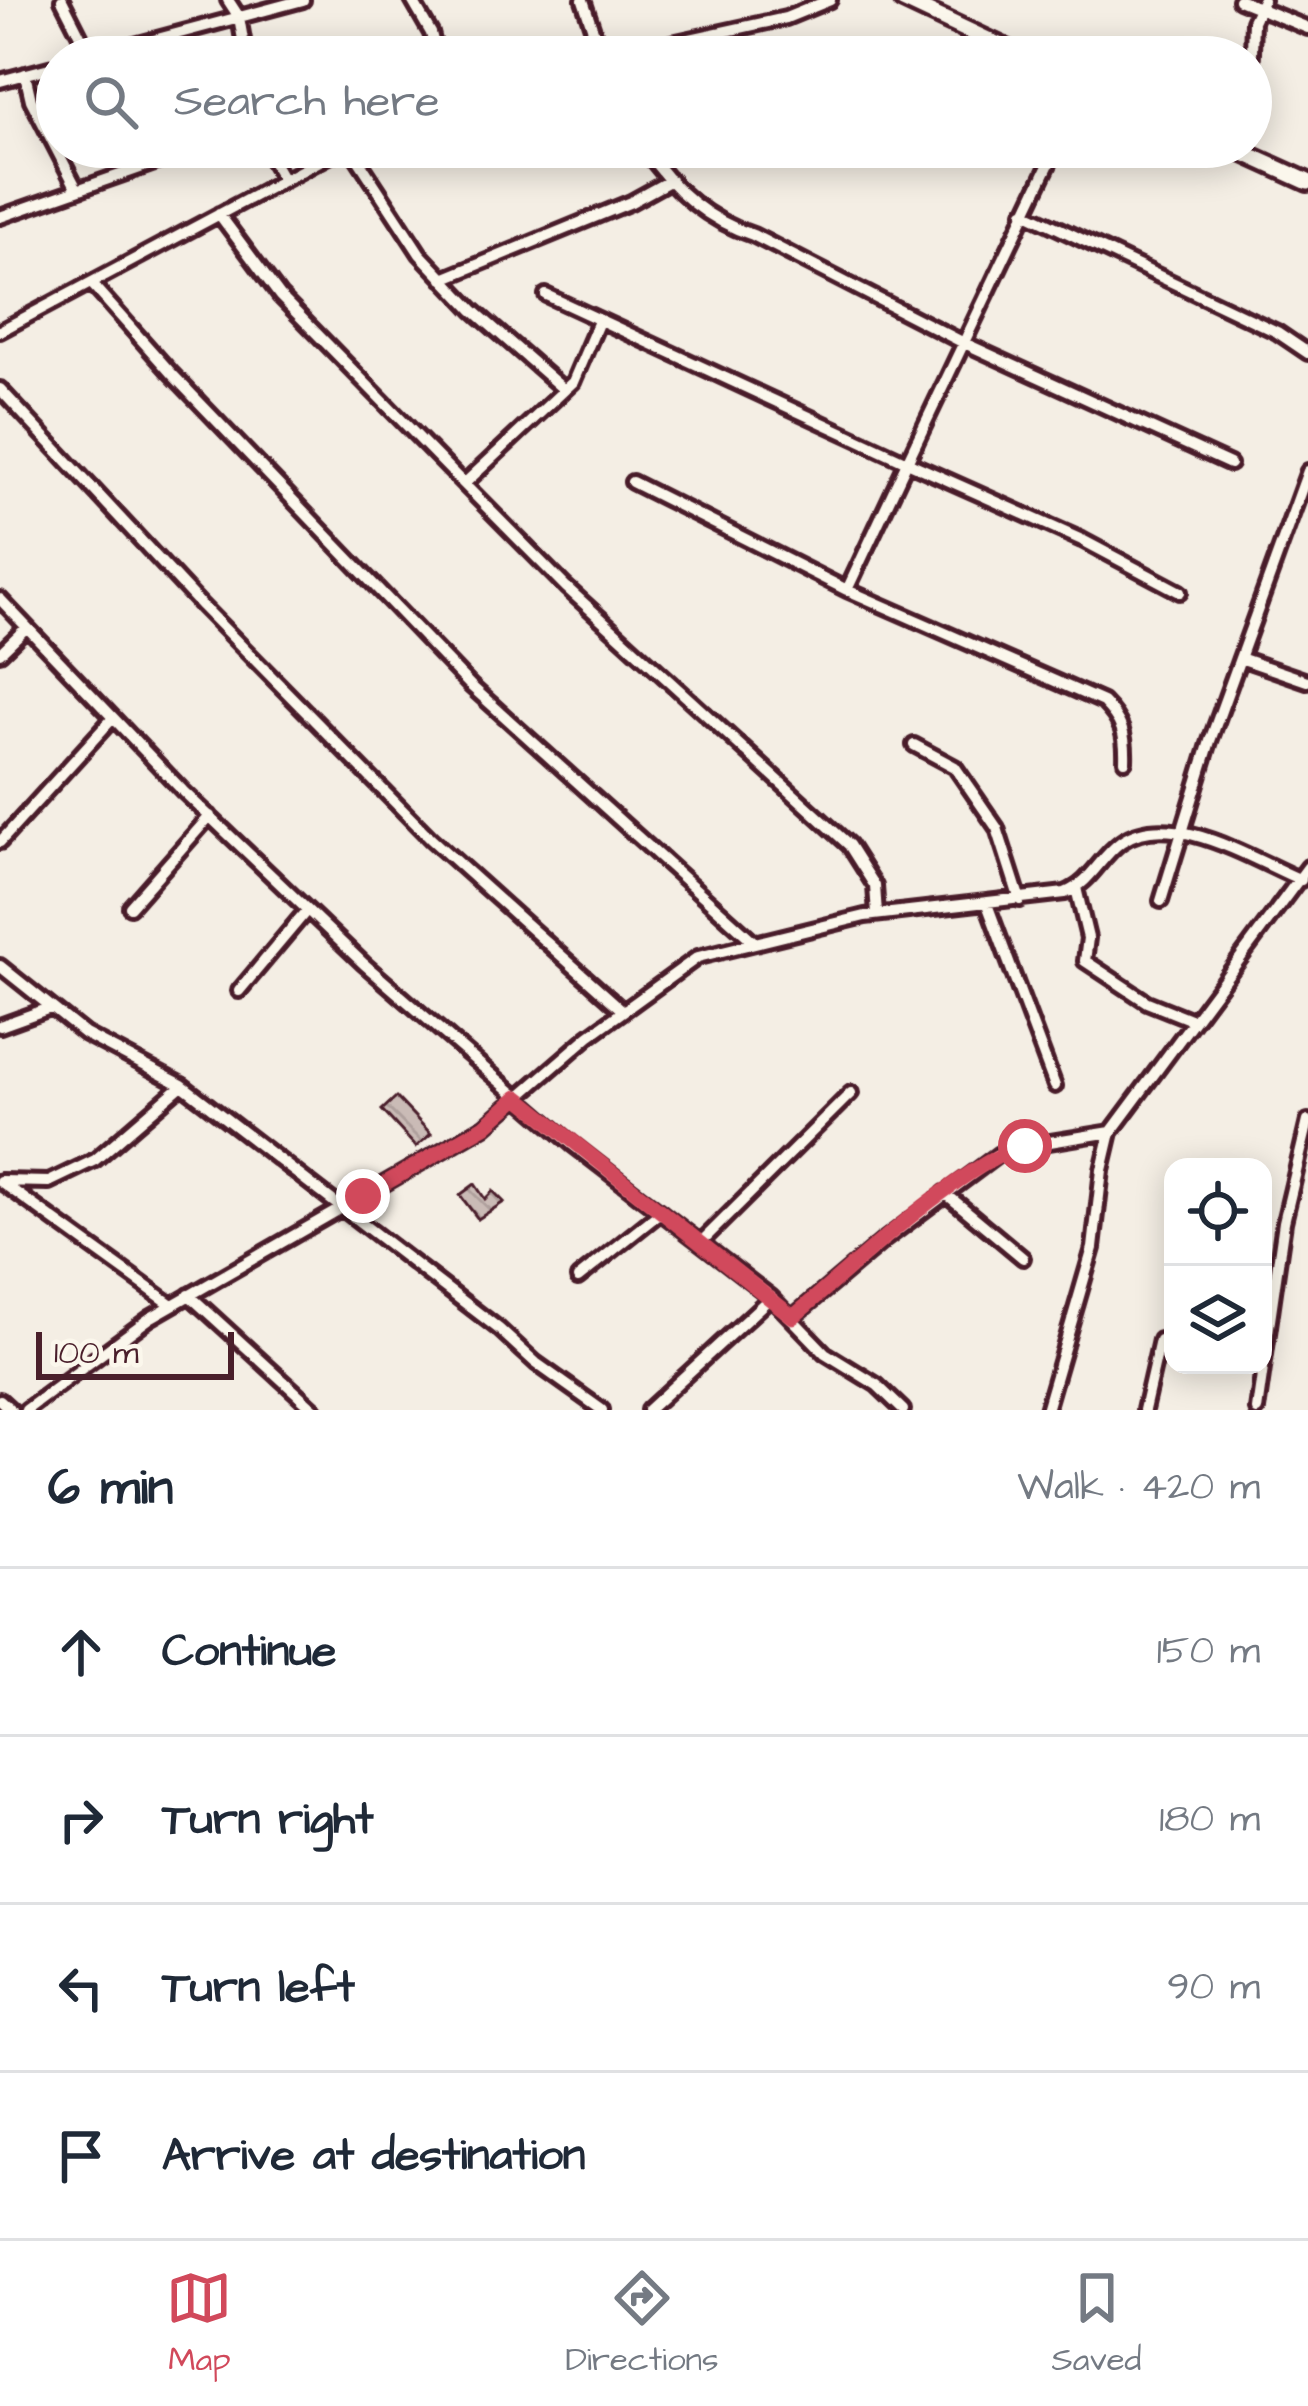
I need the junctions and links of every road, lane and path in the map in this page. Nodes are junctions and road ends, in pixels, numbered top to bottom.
1 (62, 0) edge
2 (228, 0) edge
3 (303, 0) edge
4 (412, 0) edge
5 (583, 0) edge
6 (830, 0) edge
7 (903, 0) edge
8 (1239, 0) edge
9 (1261, 4) edge
10 (238, 17) junction
11 (1308, 28) edge
12 (80, 36) edge
13 (168, 36) edge
14 (242, 36) edge
15 (432, 36) edge
16 (595, 36) edge
17 (704, 36) edge
18 (979, 36) edge
19 (1251, 36) edge
20 (36, 71) edge
21 (25, 74) junction
22 (0, 81) edge
23 (36, 110) edge
24 (1272, 163) edge
25 (66, 168) edge
26 (138, 168) edge
27 (276, 168) edge
28 (305, 168) edge
29 (361, 168) edge
30 (661, 168) edge
31 (1046, 168) edge
32 (283, 179) junction
33 (671, 180) junction
34 (1308, 182) edge
35 (77, 189) junction
36 (1024, 212) junction
37 (219, 214) junction
38 (0, 217) edge
39 (443, 279) junction
40 (91, 283) junction
41 (546, 296) dead end
42 (599, 321) junction
43 (0, 331) edge
44 (962, 342) junction
45 (1308, 353) edge
46 (562, 388) junction
47 (0, 389) edge
48 (907, 462) junction
49 (1230, 464) dead end
50 (1308, 471) edge
51 (632, 482) dead end
52 (464, 484) junction
53 (847, 590) junction
54 (1180, 592) dead end
55 (0, 599) edge
56 (26, 628) junction
57 (0, 653) edge
58 (1240, 658) junction
59 (1307, 681) edge
60 (112, 718) junction
61 (914, 745) dead end
62 (1125, 760) dead end
63 (210, 817) junction
64 (1182, 829) junction
65 (0, 842) edge
66 (1308, 867) edge
67 (1300, 880) junction
68 (1076, 889) junction
69 (1020, 900) junction
70 (1161, 901) dead end
71 (987, 904) junction
72 (130, 908) dead end
73 (307, 910) junction
74 (877, 914) junction
75 (753, 941) junction
76 (0, 966) edge
77 (239, 992) dead end
78 (50, 1008) junction
79 (622, 1010) junction
80 (1192, 1020) junction
81 (0, 1026) edge
82 (182, 1085) junction
83 (1055, 1086) dead end
84 (851, 1093) dead end
85 (518, 1097) junction
86 (1308, 1121) edge
87 (1111, 1132) junction
88 (0, 1181) edge
89 (945, 1192) junction
90 (340, 1207) junction
91 (661, 1212) junction
92 (701, 1242) junction
93 (1023, 1258) dead end
94 (578, 1278) dead end
95 (189, 1295) junction
96 (771, 1298) junction
97 (172, 1305) junction
98 (793, 1317) junction
99 (1160, 1340) dead end
100 (0, 1400) edge
101 (11, 1410) edge
102 (26, 1410) edge
103 (315, 1410) edge
104 (602, 1410) edge
105 (648, 1410) edge
106 (903, 1410) edge
107 (1046, 1410) edge
108 (1144, 1410) edge
109 (1257, 1410) edge

1 - 12 street
2 - 10 street
3 - 10 street
4 - 15 street
5 - 16 street
6 - 17 street
7 - 18 main road
8 - 9 street
9 - 11 street
9 - 19 street
10 - 13 street
10 - 14 street
20 - 21 street
21 - 22 street
21 - 23 street
24 - 34 main road
25 - 35 street
26 - 35 street
27 - 32 street
28 - 32 street
29 - 39 street
30 - 33 street
31 - 36 street
32 - 37 street
33 - 39 street
33 - 44 street
35 - 38 street
36 - 44 street
36 - 45 street
37 - 40 street
37 - 52 street
39 - 46 street
40 - 43 street
40 - 75 street
41 - 42 street
42 - 46 street
42 - 48 street
44 - 48 street
44 - 49 street
46 - 52 street
47 - 79 street
48 - 53 street
48 - 54 street
50 - 58 street
51 - 53 street
52 - 74 street
53 - 62 street
55 - 56 street
56 - 57 street
56 - 60 street
58 - 59 street
58 - 64 street
60 - 63 street
60 - 65 street
61 - 69 street
63 - 72 street
63 - 73 street
64 - 67 street
64 - 68 street
64 - 70 street
66 - 67 street
67 - 80 street
68 - 69 street
68 - 80 street
69 - 71 street
71 - 74 street
71 - 83 street
73 - 77 street
73 - 85 street
74 - 75 street
75 - 79 street
76 - 78 street
78 - 81 street
78 - 82 street
79 - 85 street
80 - 87 street
82 - 88 street
82 - 90 street
84 - 92 street
85 - 90 street
85 - 91 street
86 - 109 street
87 - 89 street
87 - 107 street
88 - 97 street
89 - 93 street
89 - 98 street
90 - 95 street
90 - 104 street
91 - 92 street
91 - 94 street
92 - 96 street
95 - 97 street
95 - 103 street
96 - 98 street
96 - 105 street
97 - 102 street
98 - 106 street
99 - 108 street
100 - 101 street

